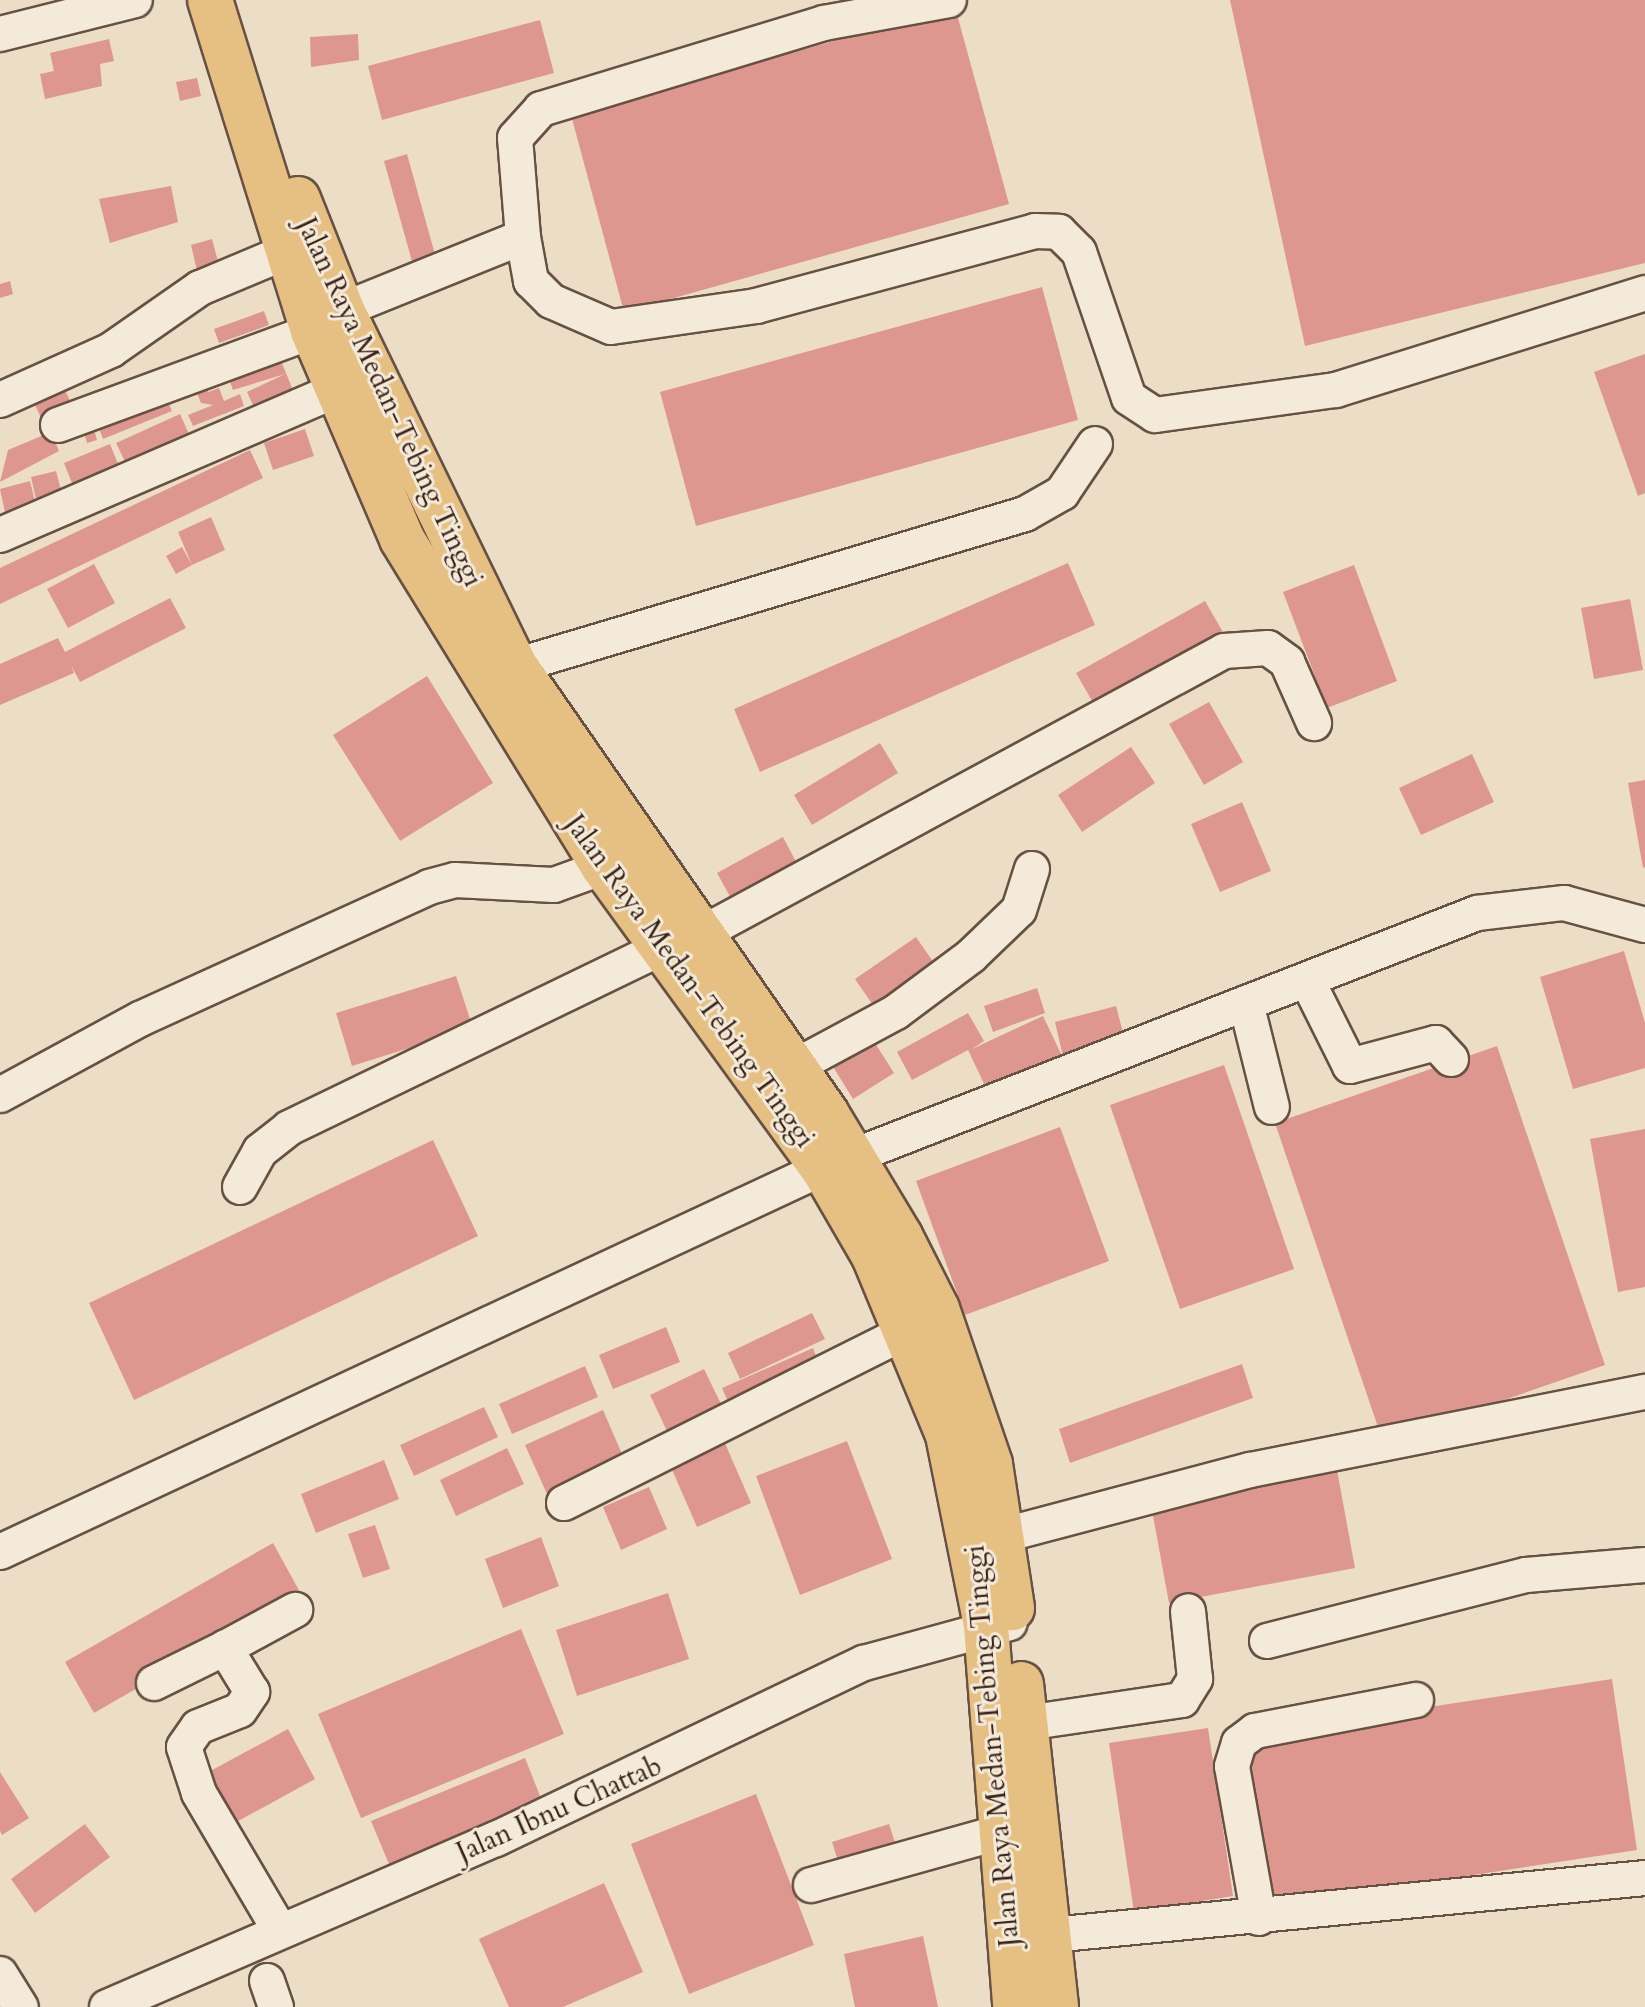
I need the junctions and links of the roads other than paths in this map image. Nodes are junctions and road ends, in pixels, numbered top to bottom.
1 (135, 0) edge
2 (210, 0) edge
3 (242, 0) edge
4 (949, 0) edge
5 (0, 34) edge
6 (523, 237) junction
7 (286, 252) junction
8 (1645, 293) edge
9 (328, 320) junction
10 (335, 391) junction
11 (0, 400) edge
12 (58, 425) dead end
13 (1095, 444) dead end
14 (0, 535) edge
15 (515, 666) junction
16 (1314, 723) dead end
17 (604, 867) junction
18 (1032, 869) dead end
19 (1645, 925) edge
20 (680, 942) junction
21 (1307, 980) junction
22 (1246, 1003) junction
23 (1451, 1059) dead end
24 (794, 1067) junction
25 (0, 1095) edge
26 (1272, 1107) dead end
27 (839, 1163) junction
28 (240, 1187) dead end
29 (905, 1332) junction
30 (1645, 1392) edge
31 (564, 1503) dead end
32 (1004, 1535) junction
33 (0, 1552) edge
34 (1645, 1565) edge
35 (295, 1610) dead end
36 (1188, 1611) dead end
37 (1000, 1624) junction
38 (1267, 1641) dead end
39 (225, 1648) junction
40 (154, 1683) dead end
41 (1416, 1700) dead end
42 (1026, 1723) junction
43 (1004, 1831) junction
44 (1645, 1878) edge
45 (811, 1885) dead end
46 (1259, 1918) junction
47 (279, 1929) junction
48 (1051, 1935) junction
49 (0, 1974) edge
50 (21, 2007) edge
51 (107, 2007) edge
52 (1015, 2007) edge
53 (1056, 2007) edge

1 - 5 street
2 - 7 highway, Jalan Raya Medan-Tebing Tinggi
3 - 9 highway, Jalan Raya Medan-Tebing Tinggi
4 - 6 street
6 - 8 street
6 - 9 street
7 - 9 highway, Jalan Raya Medan-Tebing Tinggi
7 - 11 street
9 - 10 highway, Jalan Raya Medan-Tebing Tinggi
9 - 12 street
9 - 15 highway, Jalan Raya Medan-Tebing Tinggi
10 - 14 street
10 - 17 highway, Jalan Raya Medan-Tebing Tinggi
13 - 15 street
15 - 20 highway, Jalan Raya Medan-Tebing Tinggi
16 - 20 street
17 - 20 highway, Jalan Raya Medan-Tebing Tinggi
17 - 25 street
18 - 24 street
19 - 21 street
20 - 24 highway, Jalan Raya Medan-Tebing Tinggi
20 - 27 highway, Jalan Raya Medan-Tebing Tinggi
20 - 28 street
21 - 22 street
21 - 23 street
22 - 26 street
22 - 27 street
24 - 27 highway, Jalan Raya Medan-Tebing Tinggi
27 - 29 highway, Jalan Raya Medan-Tebing Tinggi
27 - 32 highway, Jalan Raya Medan-Tebing Tinggi
27 - 33 street
29 - 31 street
29 - 37 highway, Jalan Raya Medan-Tebing Tinggi
30 - 32 street
32 - 37 highway, Jalan Raya Medan-Tebing Tinggi
34 - 38 street
35 - 39 street
36 - 42 street
37 - 42 highway, Jalan Raya Medan-Tebing Tinggi
37 - 43 highway, Jalan Raya Medan-Tebing Tinggi
37 - 47 street, Jalan Ibnu Chattab
39 - 40 street
39 - 47 street
41 - 46 street
42 - 48 highway, Jalan Raya Medan-Tebing Tinggi
43 - 45 street
43 - 52 highway, Jalan Raya Medan-Tebing Tinggi
44 - 46 street
46 - 48 street
47 - 51 street, Jalan Ibnu Chattab
48 - 53 highway, Jalan Raya Medan-Tebing Tinggi
49 - 50 street

